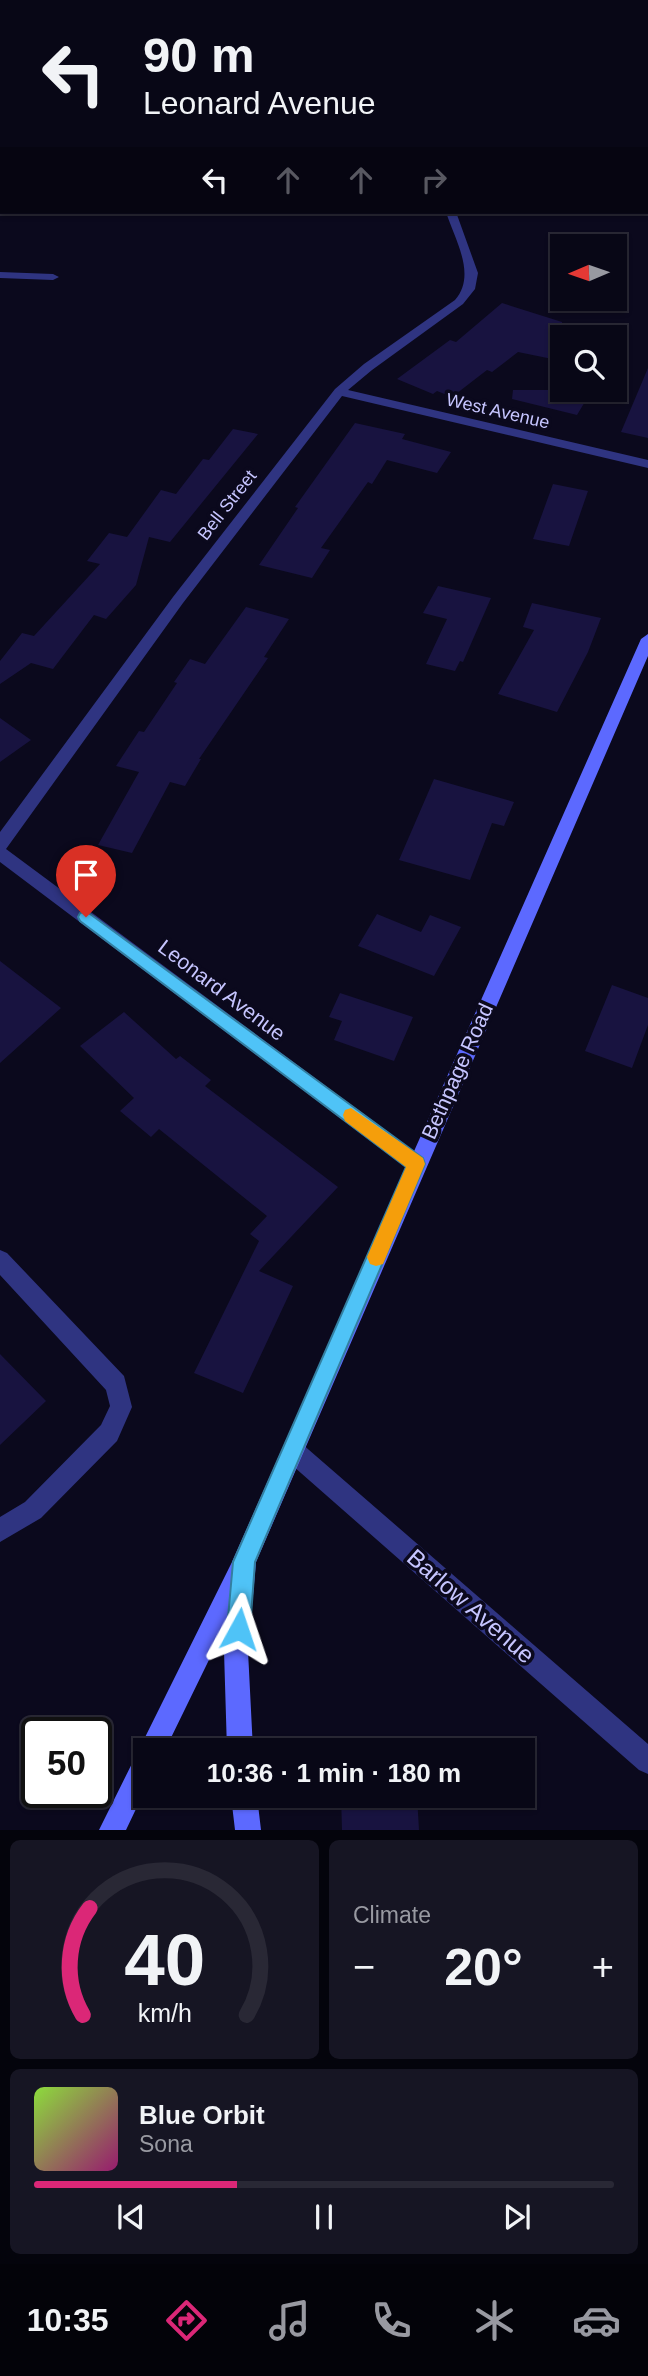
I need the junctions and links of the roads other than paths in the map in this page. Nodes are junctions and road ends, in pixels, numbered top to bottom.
1 (452, 214) edge
2 (0, 275) edge
3 (53, 277) dead end
4 (339, 392) junction
5 (648, 464) edge
6 (648, 639) edge
7 (0, 845) edge
8 (0, 853) edge
9 (416, 1164) junction
10 (0, 1260) edge
11 (293, 1451) junction
12 (0, 1530) edge
13 (244, 1562) junction
14 (158, 1738) edge
15 (240, 1738) edge
16 (648, 1761) edge
17 (133, 1787) edge
18 (245, 1808) edge
19 (112, 1830) edge
20 (248, 1830) edge

1 - 4 street, Bell Street
2 - 3 street
4 - 5 street, West Avenue
4 - 7 street, Bell Street
6 - 9 main road, Bethpage Road
8 - 9 street, Leonard Avenue
9 - 11 main road, Bethpage Road
10 - 12 street
11 - 13 main road, Bethpage Road
11 - 16 street, Barlow Avenue
13 - 14 main road
13 - 15 main road, Bethpage Road
17 - 19 main road
18 - 20 main road

